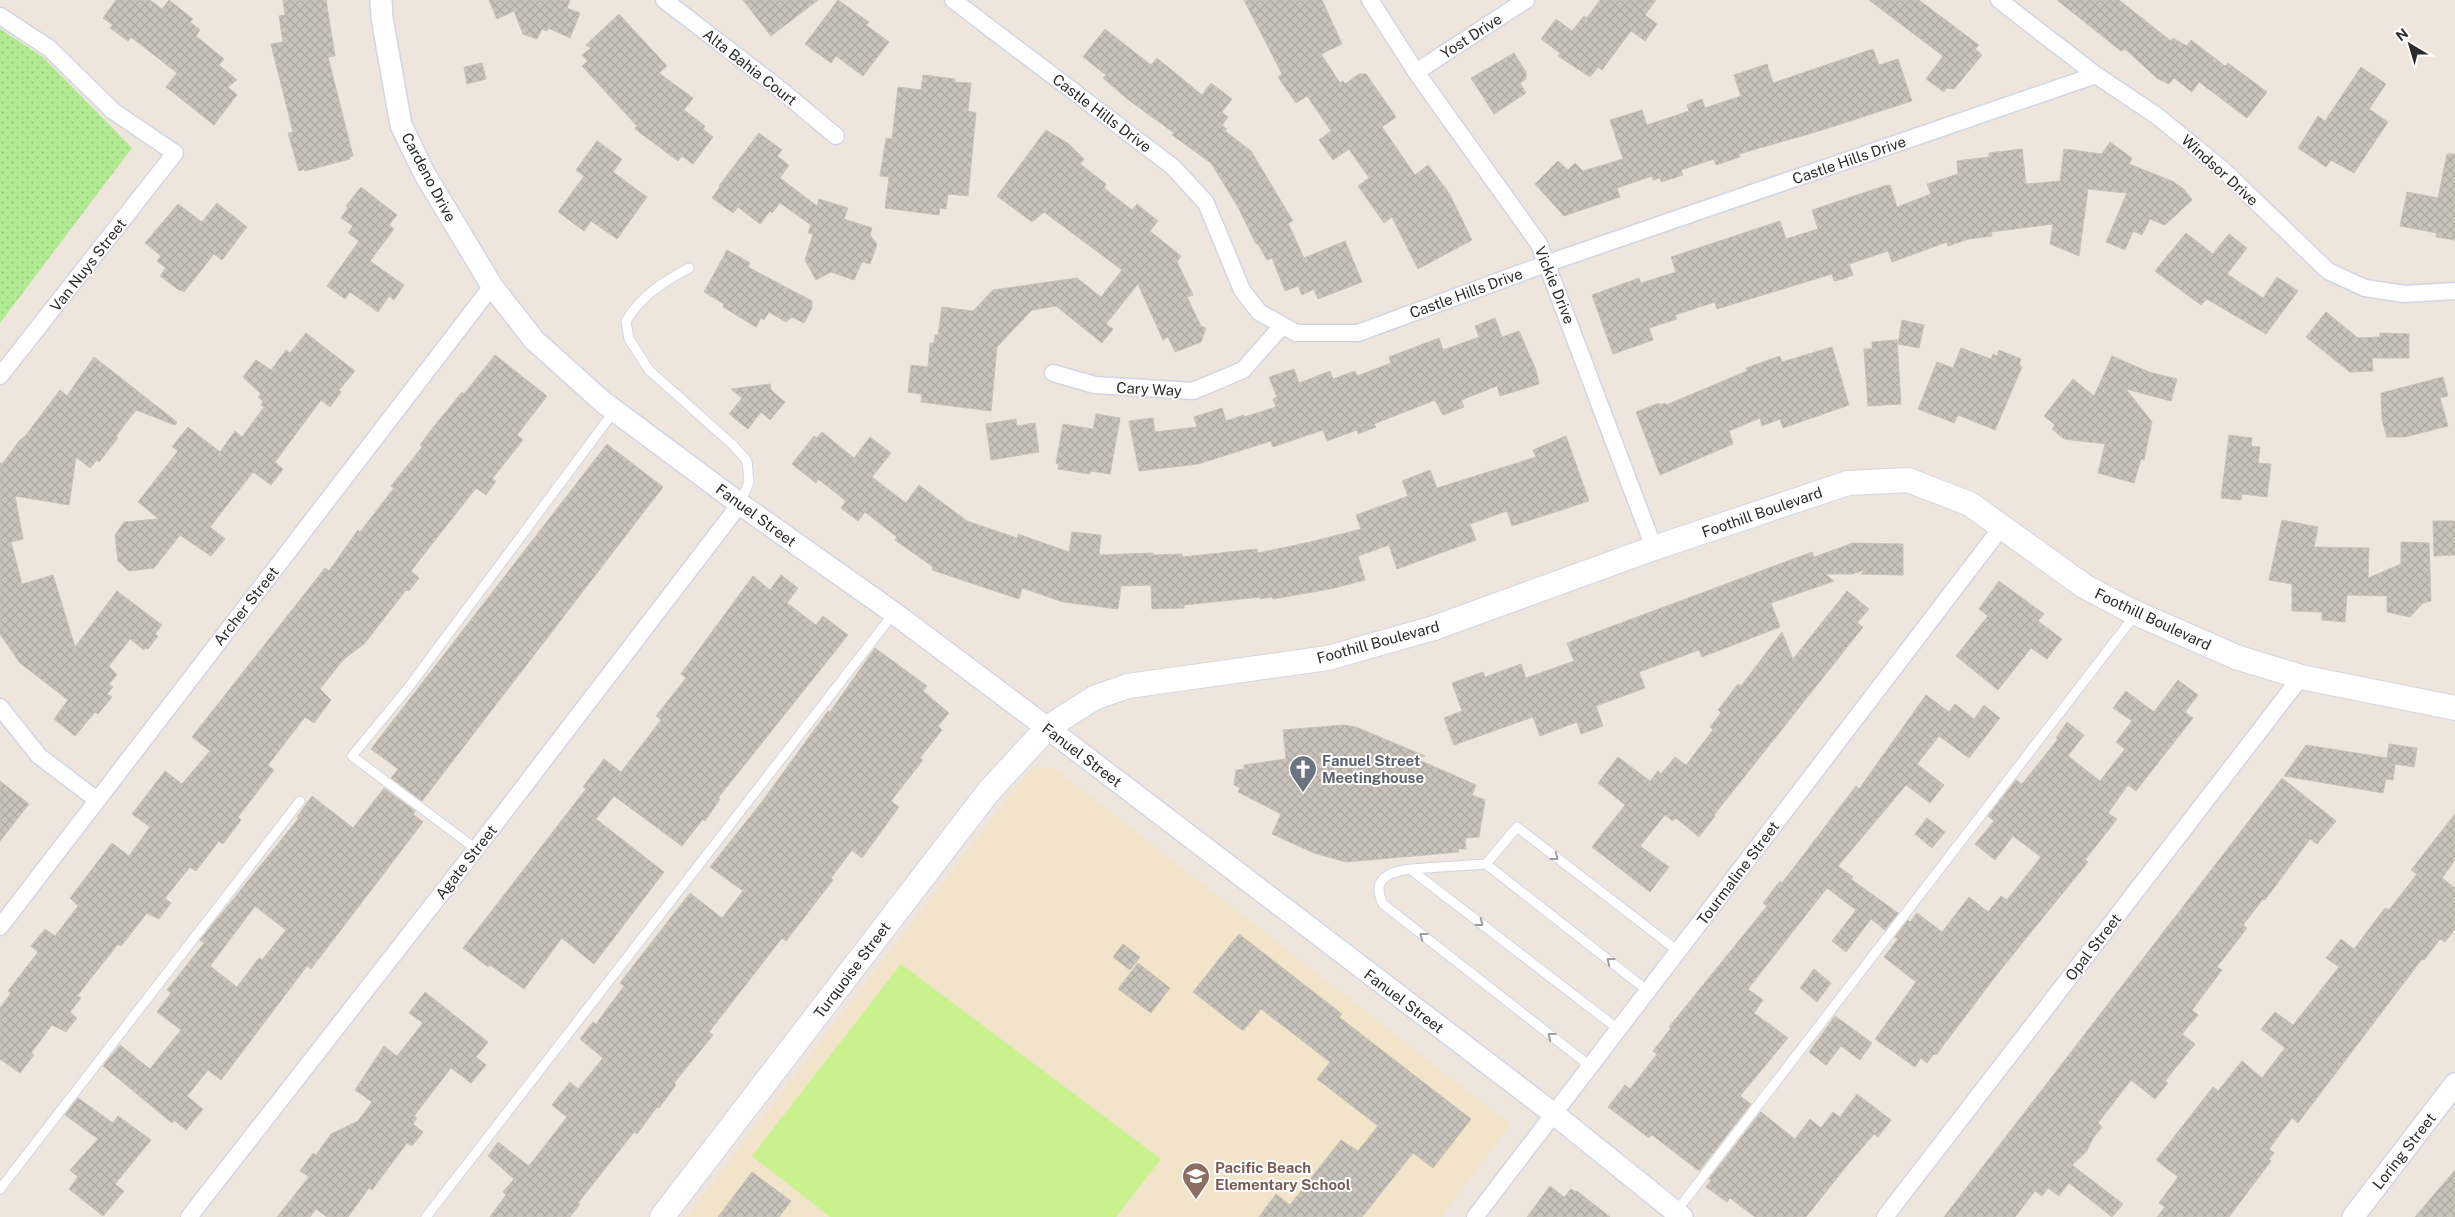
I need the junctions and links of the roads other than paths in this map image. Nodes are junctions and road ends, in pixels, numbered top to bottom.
1 (381, 0) edge
2 (664, 0) edge
3 (953, 0) edge
4 (1370, 0) edge
5 (1526, 0) edge
6 (1999, 0) edge
7 (0, 16) edge
8 (1416, 72) junction
9 (2096, 75) junction
10 (836, 136) dead end
11 (1548, 263) junction
12 (689, 268) dead end
13 (492, 286) junction
14 (2455, 291) edge
15 (1282, 326) junction
16 (1053, 373) dead end
17 (0, 376) edge
18 (615, 410) junction
19 (740, 504) junction
20 (2001, 528) junction
21 (1654, 548) junction
22 (894, 613) junction
23 (2136, 613) junction
24 (2301, 677) junction
25 (0, 706) edge
26 (2455, 708) edge
27 (1048, 728) junction
28 (97, 800) junction
29 (300, 801) dead end
30 (476, 849) junction
31 (1486, 864) junction
32 (1410, 869) junction
33 (0, 927) edge
34 (1678, 951) junction
35 (1648, 991) junction
36 (1618, 1028) junction
37 (1590, 1066) junction
38 (2453, 1091) edge
39 (1554, 1114) junction
40 (0, 1189) edge
41 (1676, 1215) edge
42 (189, 1217) edge
43 (426, 1217) edge
44 (662, 1217) edge
45 (1475, 1217) edge
46 (1885, 1217) edge
47 (2353, 1217) edge

1 - 13 street, Cardeno Drive
2 - 10 street, Alta Bahia Court
3 - 15 street, Castle Hills Drive
4 - 8 street, Vickie Drive
5 - 8 street, Yost Drive
6 - 9 street, Windsor Drive
7 - 17 street, Van Nuys Street
8 - 11 street, Vickie Drive
9 - 11 street, Castle Hills Drive
9 - 14 street, Windsor Drive
11 - 15 street, Castle Hills Drive
11 - 21 street, Vickie Drive
12 - 19 lane
13 - 18 street, Fanuel Street
13 - 28 street, Archer Street
15 - 16 street, Cary Way
18 - 19 street, Fanuel Street
18 - 30 lane
19 - 22 street, Fanuel Street
19 - 30 street, Agate Street
20 - 21 main road, Foothill Boulevard
20 - 23 main road, Foothill Boulevard
20 - 34 street, Tourmaline Street
21 - 27 main road, Foothill Boulevard
22 - 27 street, Fanuel Street
22 - 43 lane
23 - 24 main road, Foothill Boulevard
23 - 41 lane
24 - 26 main road, Foothill Boulevard
24 - 46 street, Opal Street
25 - 28 street
27 - 39 street, Fanuel Street
27 - 44 main road, Turquoise Street
28 - 33 street, Archer Street
29 - 40 lane
30 - 42 street, Agate Street
31 - 32 lane
31 -> 34 lane
35 -> 31 lane
32 -> 36 lane
37 -> 32 lane
34 - 35 street, Tourmaline Street
35 - 36 street, Tourmaline Street
36 - 37 street, Tourmaline Street
37 - 39 street, Tourmaline Street
38 - 47 street, Loring Street
39 - 41 street, Fanuel Street
39 - 45 street, Tourmaline Street

